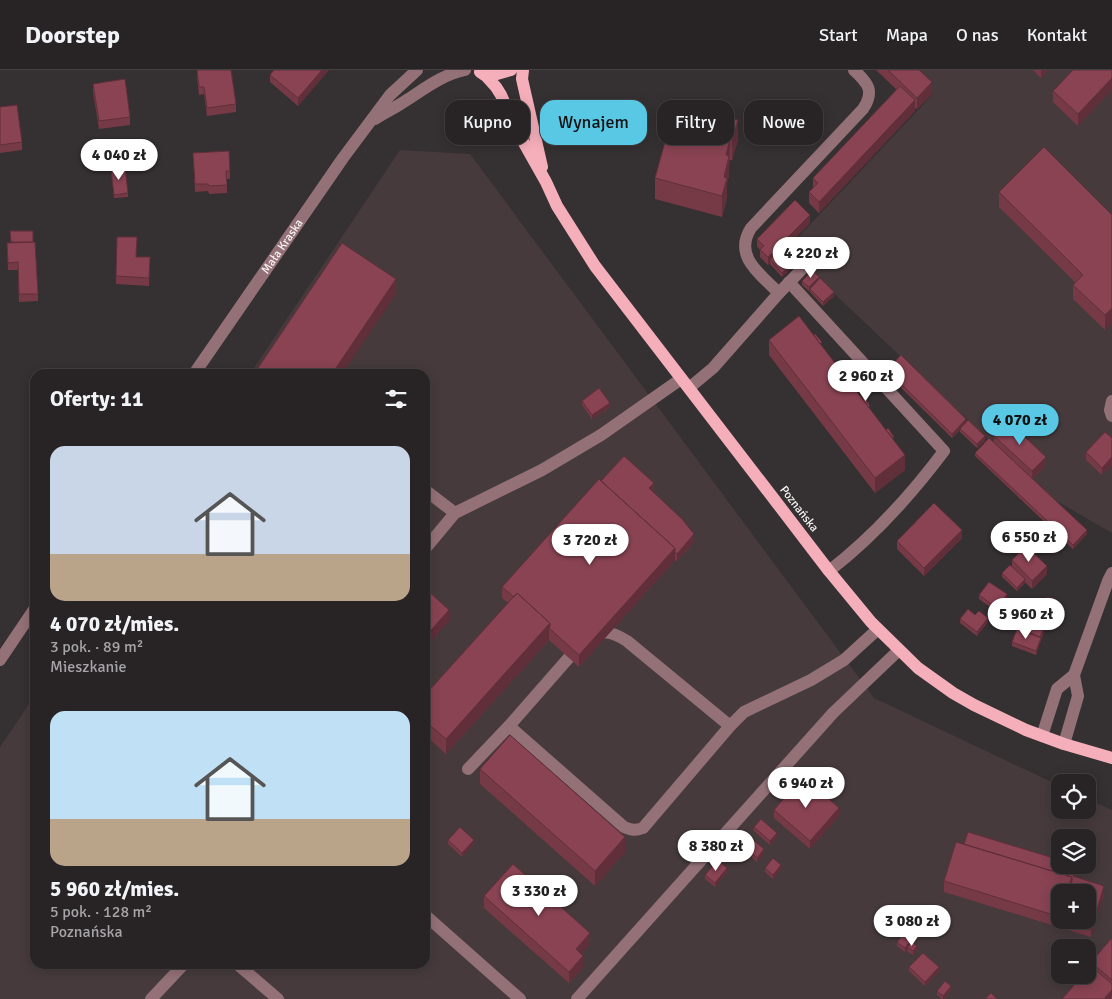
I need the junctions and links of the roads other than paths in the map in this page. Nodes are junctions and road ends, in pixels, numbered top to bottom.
1 (417, 70) edge
2 (465, 70) edge
3 (511, 70) edge
4 (523, 70) edge
5 (854, 70) edge
6 (475, 71) edge
7 (370, 121) junction
8 (546, 182) junction
9 (805, 266) dead end
10 (789, 282) junction
11 (779, 292) junction
12 (197, 369) edge
13 (685, 383) junction
14 (1112, 401) edge
15 (1112, 416) edge
16 (430, 494) edge
17 (455, 513) junction
18 (430, 543) edge
19 (829, 571) junction
20 (1112, 574) edge
21 (30, 615) edge
22 (878, 629) junction
23 (899, 650) junction
24 (0, 660) edge
25 (1074, 675) junction
26 (508, 726) junction
27 (730, 726) junction
28 (1042, 736) junction
29 (1064, 744) junction
30 (1112, 758) edge
31 (468, 769) dead end
32 (430, 919) edge
33 (179, 969) edge
34 (243, 969) edge
35 (151, 999) edge
36 (278, 999) edge
37 (520, 999) edge
38 (578, 999) edge

1 - 7 street, Mała Kraska
2 - 7 street, Mała Kraska
3 - 6 main road
4 - 8 main road, Poznańska
5 - 11 street
6 - 8 main road, Poznańska
7 - 12 street, Mała Kraska
8 - 13 main road, Poznańska
9 - 10 street
10 - 11 street
10 - 19 street
11 - 13 street
13 - 17 street
13 - 19 main road, Poznańska
14 - 15 street
16 - 17 street
17 - 18 street
19 - 22 main road, Poznańska
20 - 25 street
21 - 24 street
22 - 23 main road, Poznańska
22 - 27 street
23 - 28 main road, Poznańska
23 - 38 street
25 - 28 street
25 - 29 street
26 - 27 street
26 - 27 street
26 - 31 street
28 - 29 main road, Poznańska
29 - 30 main road, Poznańska
32 - 37 street
33 - 35 street
34 - 36 street

